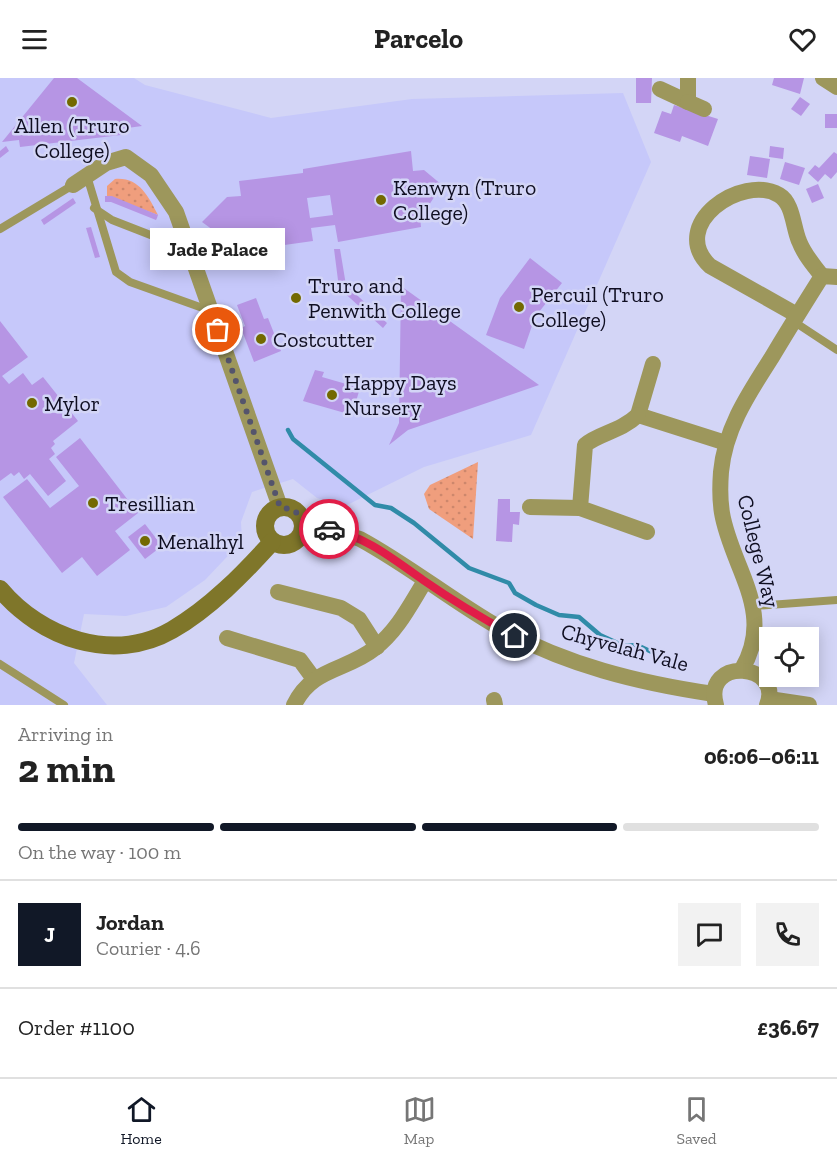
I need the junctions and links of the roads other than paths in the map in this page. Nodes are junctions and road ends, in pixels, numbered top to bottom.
1 (688, 78) edge
2 (823, 78) edge
3 (837, 87) edge
4 (660, 89) dead end
5 (688, 102) junction
6 (704, 109) dead end
7 (80, 180) junction
8 (94, 208) junction
9 (0, 229) edge
10 (192, 252) junction
11 (829, 276) edge
12 (211, 311) junction
13 (795, 318) junction
14 (837, 350) edge
15 (653, 364) dead end
16 (638, 415) junction
17 (726, 442) junction
18 (280, 507) junction
19 (530, 507) dead end
20 (580, 508) junction
21 (304, 527) junction
22 (647, 532) dead end
23 (272, 542) junction
24 (425, 581) junction
25 (0, 589) edge
26 (278, 592) dead end
27 (837, 600) edge
28 (754, 606) junction
29 (227, 638) dead end
30 (377, 647) junction
31 (0, 664) edge
32 (742, 669) junction
33 (314, 678) junction
34 (715, 699) edge
35 (768, 702) edge
36 (64, 705) edge
37 (294, 705) edge
38 (808, 705) edge

1 - 5 street
2 - 3 street
4 - 5 street
5 - 6 street
7 - 8 lane
7 - 9 lane
7 - 10 street
8 - 10 lane
8 - 12 lane
10 - 12 street
11 - 13 street, College Way
11 - 13 street, College Way
12 - 18 street
13 - 14 lane
13 - 17 street, College Way
15 - 16 street
16 - 17 street
16 - 20 street
17 - 28 street, College Way
18 - 21 street
18 - 23 street
19 - 20 street
20 - 22 street
21 - 23 street
21 - 24 street, Chyvelah Vale
23 - 25 street
24 - 30 street
24 - 34 street, Chyvelah Vale
26 - 30 street
27 - 28 lane
28 - 32 street, College Way
29 - 33 street
30 - 33 street
31 - 36 lane
32 - 34 street, Chyvelah Vale
32 - 35 street
33 - 37 street
35 - 38 street

